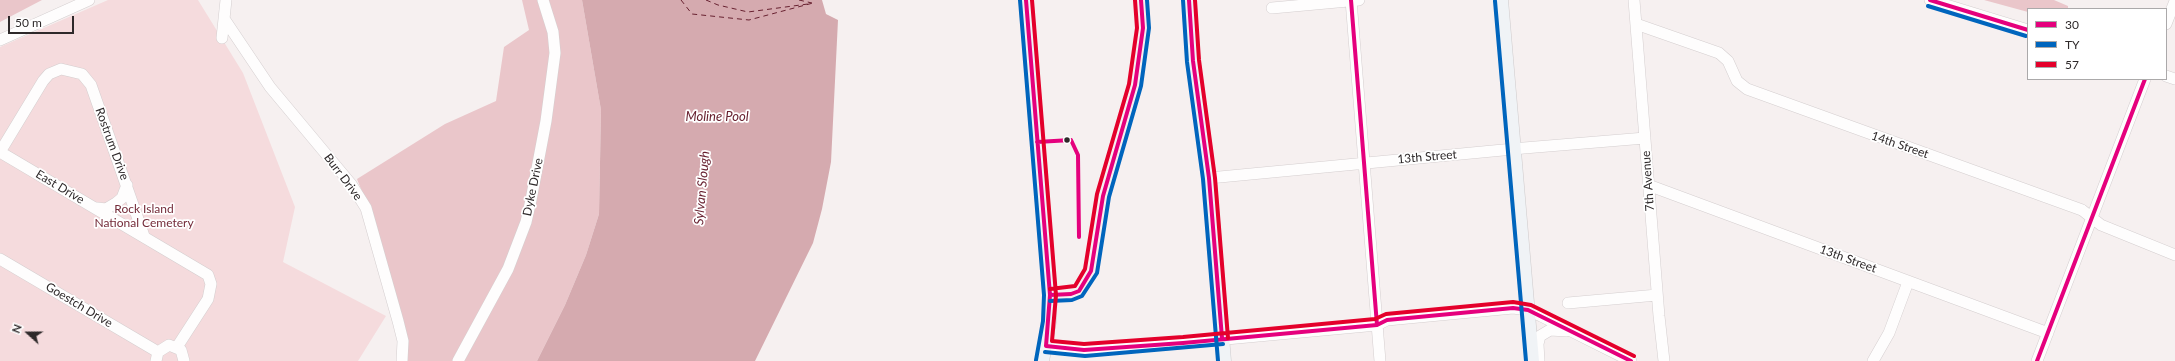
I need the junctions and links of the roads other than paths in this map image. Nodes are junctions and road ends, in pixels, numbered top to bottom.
1 (89, 0) edge
2 (226, 0) edge
3 (543, 0) edge
4 (1026, 0) edge
5 (1189, 0) edge
6 (1353, 0) edge
7 (1501, 0) edge
8 (1634, 0) edge
9 (1930, 0) edge
10 (2175, 1) edge
11 (1272, 8) dead end
12 (225, 20) junction
13 (2167, 22) edge
14 (1636, 24) junction
15 (2027, 30) edge
16 (222, 38) dead end
17 (0, 40) edge
18 (2145, 80) edge
19 (1645, 138) junction
20 (1514, 149) junction
21 (0, 152) edge
22 (1364, 163) junction
23 (1209, 178) junction
24 (1648, 184) junction
25 (127, 185) junction
26 (95, 208) junction
27 (2092, 217) junction
28 (144, 236) junction
29 (2175, 255) edge
30 (0, 258) edge
31 (1908, 282) junction
32 (1657, 296) junction
33 (1568, 303) dead end
34 (1528, 310) junction
35 (1377, 325) junction
36 (1574, 332) junction
37 (2048, 332) junction
38 (1222, 338) junction
39 (1046, 346) junction
40 (177, 347) junction
41 (157, 357) edge
42 (404, 360) edge
43 (184, 361) edge
44 (458, 361) edge
45 (1042, 361) edge
46 (1224, 361) edge
47 (1380, 361) edge
48 (1532, 361) edge
49 (1539, 361) edge
50 (1631, 361) edge
51 (1664, 361) edge
52 (1873, 361) edge
53 (2037, 361) edge

1 - 17 street
2 - 12 street
3 - 44 street, Dyke Drive
4 - 39 main road
5 - 23 main road
6 - 11 street
6 - 22 street
7 - 20 main road
8 - 14 street, 7th Avenue
9 - 15 street
10 - 13 street
12 - 16 street
12 - 42 street, Burr Drive
14 - 19 street, 7th Avenue
14 - 27 street, 14th Street
18 - 27 street
19 - 20 street, 13th Street
19 - 24 street, 7th Avenue
20 - 22 street, 13th Street
20 - 34 main road
21 - 25 street, Rostrum Drive
21 - 26 street, East Drive
22 - 23 street, 13th Street
22 - 35 street
23 - 38 main road
24 - 31 street, 13th Street
24 - 32 street, 7th Avenue
25 - 26 street
25 - 28 street, Rostrum Drive
26 - 28 street, East Drive
27 - 29 street, 14th Street
27 - 37 street
28 - 40 street, East Drive
30 - 41 street, Goestch Drive
31 - 37 street, 13th Street
31 - 52 street
32 - 33 street
32 - 51 street, 7th Avenue
34 - 35 street
34 - 36 street
34 - 48 main road
35 - 38 street
35 - 47 street
36 - 49 street
36 - 50 street
37 - 53 street
38 - 39 street
38 - 46 main road
39 - 45 main road
40 - 41 street
40 - 43 street

